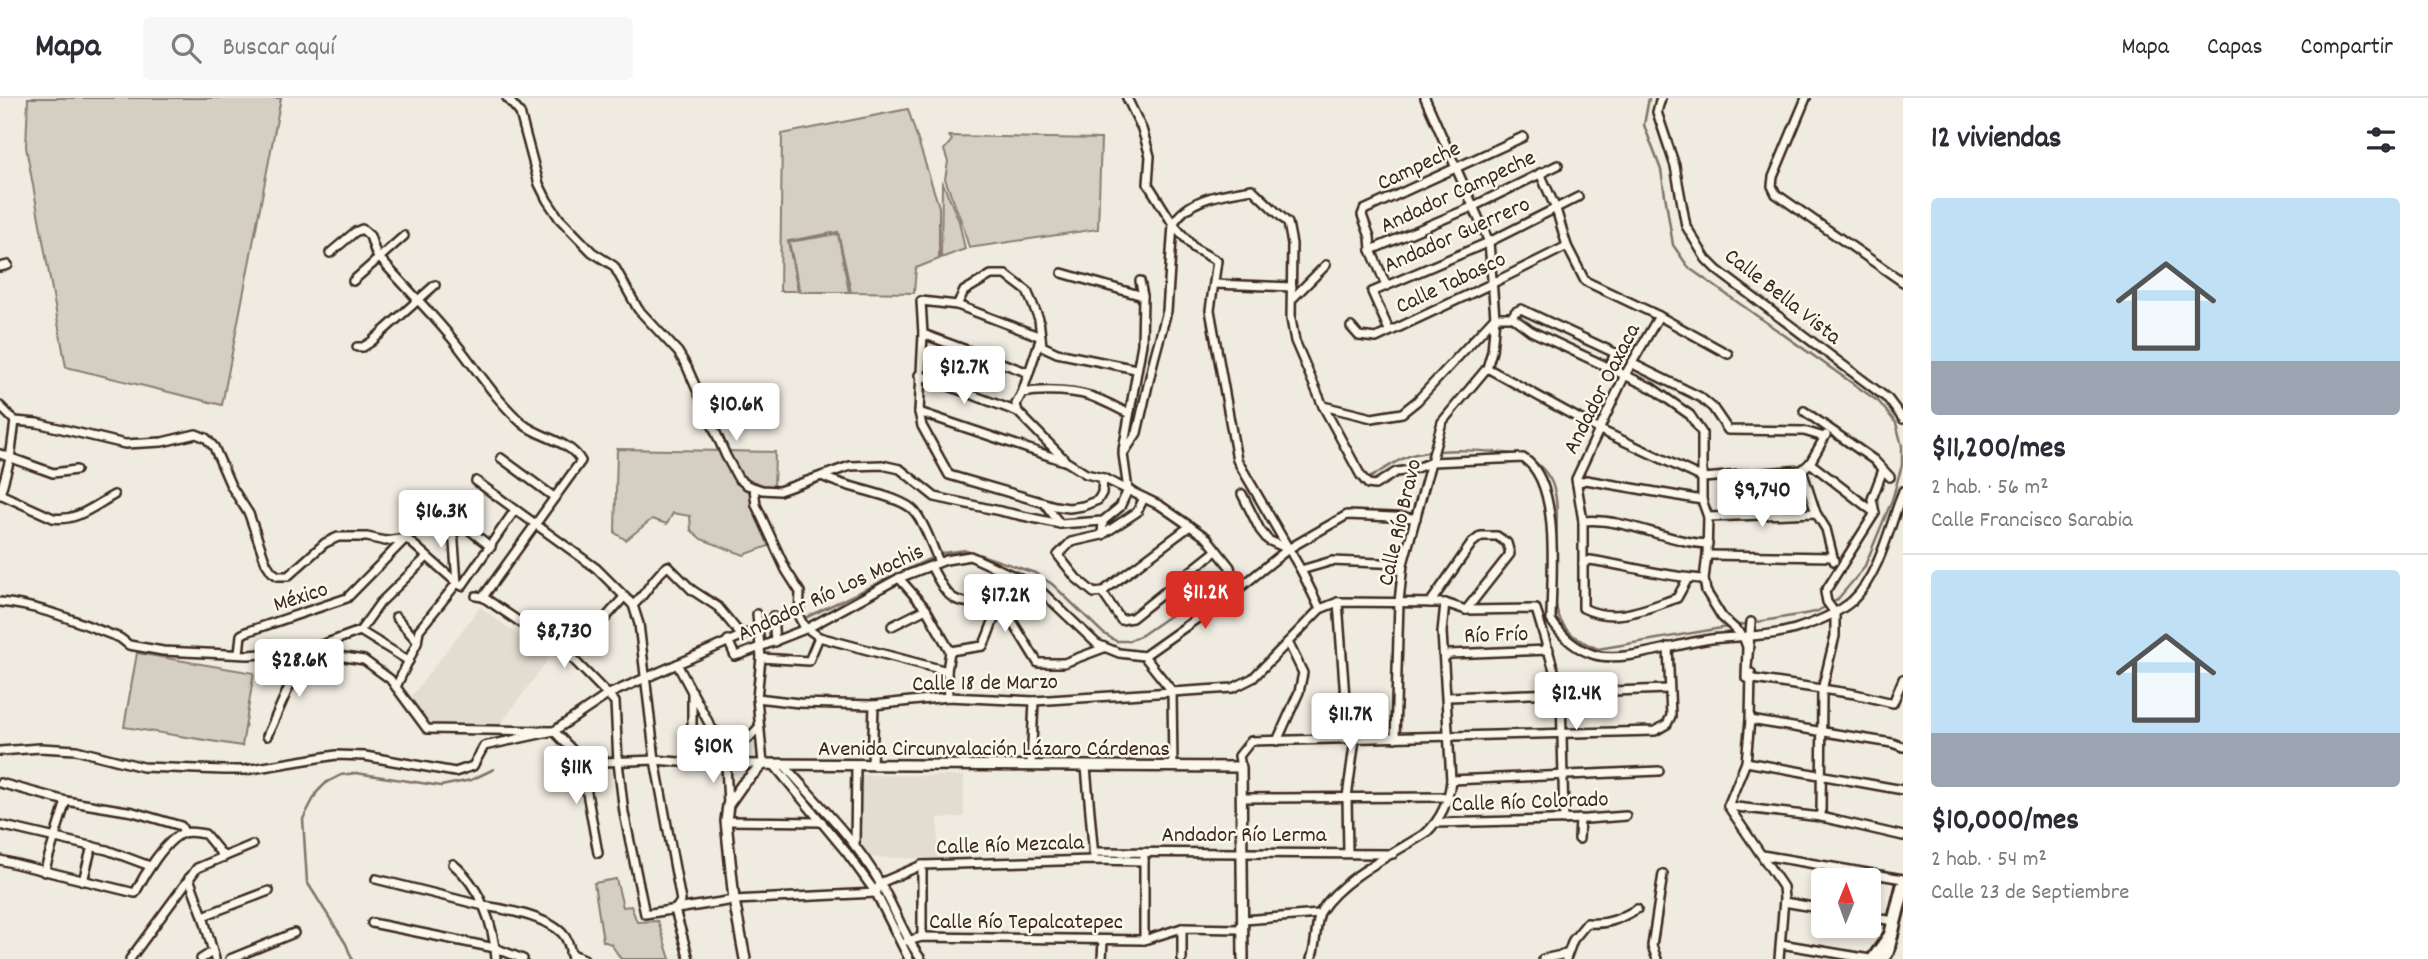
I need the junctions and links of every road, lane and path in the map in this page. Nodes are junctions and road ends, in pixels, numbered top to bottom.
1 (507, 98) edge
2 (1127, 98) edge
3 (1425, 98) edge
4 (1661, 98) edge
5 (1806, 98) edge
6 (1522, 137) dead end
7 (1558, 165) dead end
8 (1455, 168) junction
9 (1540, 173) junction
10 (1578, 197) dead end
11 (1472, 207) junction
12 (1556, 209) junction
13 (1173, 224) junction
14 (404, 236) dead end
15 (1489, 242) junction
16 (1567, 246) junction
17 (1371, 250) junction
18 (330, 253) dead end
19 (380, 258) junction
20 (1326, 265) dead end
21 (1062, 273) dead end
22 (353, 281) dead end
23 (1140, 281) dead end
24 (1903, 282) edge
25 (1214, 284) junction
26 (1492, 284) junction
27 (435, 285) dead end
28 (1386, 285) junction
29 (1292, 287) junction
30 (1143, 296) junction
31 (418, 300) junction
32 (1292, 300) junction
33 (957, 306) junction
34 (1659, 316) junction
35 (1495, 317) junction
36 (1512, 317) junction
37 (1351, 327) dead end
38 (1389, 330) junction
39 (923, 334) junction
40 (1041, 337) junction
41 (357, 347) dead end
42 (1728, 354) dead end
43 (1633, 364) junction
44 (1487, 368) junction
45 (1609, 368) junction
46 (1136, 369) junction
47 (1029, 373) junction
48 (919, 375) junction
49 (1625, 375) junction
50 (1022, 393) junction
51 (0, 406) edge
52 (1323, 406) junction
53 (1804, 411) dead end
54 (919, 412) junction
55 (1018, 412) junction
56 (1128, 413) junction
57 (1902, 416) edge
58 (15, 421) junction
59 (1598, 429) junction
60 (1831, 430) junction
61 (1824, 437) junction
62 (0, 454) edge
63 (1123, 454) junction
64 (10, 458) junction
65 (501, 458) dead end
66 (1432, 460) junction
67 (1067, 462) junction
68 (1810, 463) junction
69 (76, 470) dead end
70 (1802, 470) junction
71 (1883, 470) junction
72 (822, 476) junction
73 (1890, 477) dead end
74 (1103, 478) junction
75 (1703, 478) junction
76 (476, 481) dead end
77 (1577, 483) junction
78 (754, 488) junction
79 (1128, 490) junction
80 (1903, 491) edge
81 (0, 494) edge
82 (1242, 494) dead end
83 (114, 495) dead end
84 (556, 495) junction
85 (1143, 498) junction
86 (446, 499) dead end
87 (1702, 500) junction
88 (1044, 503) junction
89 (515, 510) junction
90 (1816, 513) junction
91 (1875, 513) junction
92 (452, 516) junction
93 (1707, 517) junction
94 (1416, 518) junction
95 (421, 519) dead end
96 (1102, 521) junction
97 (1583, 521) junction
98 (1060, 524) junction
99 (536, 525) junction
100 (1190, 526) junction
101 (1102, 535) junction
102 (406, 538) junction
103 (1707, 544) junction
104 (491, 547) junction
105 (1288, 549) junction
106 (1216, 551) junction
107 (1707, 555) junction
108 (428, 557) junction
109 (1832, 557) junction
110 (936, 563) junction
111 (1404, 564) junction
112 (1583, 564) junction
113 (1838, 569) junction
114 (1301, 570) junction
115 (899, 578) junction
116 (1688, 578) junction
117 (1704, 579) junction
118 (459, 585) junction
119 (1236, 590) junction
120 (1102, 592) junction
121 (624, 597) junction
122 (0, 602) edge
123 (1338, 602) junction
124 (1399, 602) junction
125 (1430, 603) junction
126 (1445, 603) junction
127 (633, 605) junction
128 (1000, 608) junction
129 (1320, 609) junction
130 (926, 610) junction
131 (1466, 610) junction
132 (1835, 613) junction
133 (757, 614) dead end
134 (773, 616) dead end
135 (396, 617) dead end
136 (1754, 622) dead end
137 (892, 626) dead end
138 (808, 628) junction
139 (757, 629) junction
140 (359, 631) junction
141 (1746, 634) junction
142 (741, 635) junction
143 (819, 636) junction
144 (728, 640) junction
145 (417, 641) junction
146 (775, 642) junction
147 (1289, 642) junction
148 (1668, 647) junction
149 (760, 648) junction
150 (1104, 648) junction
151 (1549, 650) junction
152 (305, 651) junction
153 (950, 651) junction
154 (239, 653) junction
155 (1144, 656) junction
156 (571, 657) junction
157 (1445, 657) junction
158 (761, 658) junction
159 (409, 661) junction
160 (677, 664) junction
161 (947, 671) junction
162 (645, 678) junction
163 (1749, 679) junction
164 (1903, 679) edge
165 (396, 687) junction
166 (1668, 689) junction
167 (1822, 690) junction
168 (692, 691) junction
169 (1172, 691) junction
170 (609, 694) junction
171 (1561, 694) junction
172 (948, 697) junction
173 (1448, 697) junction
174 (757, 698) junction
175 (1034, 701) junction
176 (874, 705) junction
177 (1750, 720) junction
178 (759, 727) junction
179 (554, 731) junction
180 (1823, 732) junction
181 (1562, 734) junction
182 (267, 736) dead end
183 (1449, 737) junction
184 (1395, 738) junction
185 (1352, 739) junction
186 (1277, 741) junction
187 (1903, 747) edge
188 (0, 751) edge
189 (655, 760) junction
190 (618, 762) junction
191 (1746, 762) junction
192 (579, 763) junction
193 (692, 764) junction
194 (726, 764) junction
195 (762, 765) junction
196 (779, 765) junction
197 (856, 765) junction
198 (873, 765) junction
199 (1031, 766) junction
200 (1086, 767) junction
201 (1173, 767) junction
202 (1241, 768) junction
203 (1659, 771) dead end
204 (1564, 775) junction
205 (1822, 776) junction
206 (1451, 780) junction
207 (0, 783) edge
208 (1903, 790) edge
209 (1348, 797) junction
210 (1449, 797) junction
211 (1242, 798) junction
212 (66, 801) junction
213 (729, 805) junction
214 (1728, 806) junction
215 (1626, 816) dead end
216 (1821, 817) junction
217 (1580, 819) junction
218 (1564, 820) junction
219 (726, 821) junction
220 (822, 822) junction
221 (1436, 823) junction
222 (0, 825) edge
223 (184, 832) junction
224 (1903, 836) edge
225 (54, 837) junction
226 (1579, 839) dead end
227 (252, 845) dead end
228 (92, 846) junction
229 (855, 847) junction
230 (1144, 852) junction
231 (1243, 852) junction
232 (598, 853) dead end
233 (1348, 853) junction
234 (1393, 854) junction
235 (1762, 855) junction
236 (1094, 856) junction
237 (223, 857) junction
238 (0, 860) edge
239 (1144, 861) junction
240 (453, 864) dead end
241 (922, 865) junction
242 (149, 866) junction
243 (44, 872) junction
244 (1663, 874) dead end
245 (188, 878) junction
246 (376, 879) dead end
247 (1903, 879) edge
248 (83, 881) junction
249 (880, 883) junction
250 (1903, 887) edge
251 (270, 891) dead end
252 (876, 893) junction
253 (734, 900) junction
254 (1784, 902) junction
255 (484, 906) junction
256 (1811, 907) edge
257 (1637, 909) dead end
258 (675, 910) junction
259 (1319, 914) junction
260 (203, 916) junction
261 (1244, 920) junction
262 (372, 923) dead end
263 (1881, 923) edge
264 (1182, 928) junction
265 (1892, 928) junction
266 (293, 933) dead end
267 (922, 937) junction
268 (1103, 940) junction
269 (1144, 940) junction
270 (908, 941) junction
271 (1781, 944) junction
272 (495, 948) junction
273 (213, 955) edge
274 (571, 956) edge
275 (1566, 956) edge
276 (1885, 956) edge
277 (130, 959) edge
278 (201, 959) edge
279 (230, 959) edge
280 (496, 959) edge
281 (523, 959) edge
282 (584, 959) edge
283 (689, 959) edge
284 (744, 959) edge
285 (909, 959) edge
286 (921, 959) edge
287 (1102, 959) edge
288 (1182, 959) edge
289 (1243, 959) edge
290 (1311, 959) edge
291 (1543, 959) edge
292 (1657, 959) edge
293 (1779, 959) edge
294 (1872, 959) edge

1 - 78 street
2 - 13 street
3 - 8 street
4 - 57 street, Calle Bella Vista
5 - 24 street
6 - 8 street, Campeche
7 - 9 street, Andador Campeche
8 - 11 street
8 - 17 street, Campeche
9 - 11 street, Andador Campeche
9 - 12 street
10 - 12 street, Andador Guerrero
11 - 15 street
11 - 17 street, Andador Campeche
12 - 15 street, Andador Guerrero
12 - 16 street
13 - 25 street
13 - 29 street
13 - 63 street
14 - 19 street
15 - 26 street
15 - 28 street, Andador Guerrero
16 - 26 street, Calle Tabasco
16 - 34 street
17 - 28 street, Campeche
18 - 19 street
19 - 22 street
19 - 31 street
20 - 32 street
21 - 30 street
23 - 30 street
25 - 29 street
25 - 105 street
26 - 35 street
26 - 38 street, Calle Tabasco
27 - 31 street
28 - 38 street, Andador Guerrero
29 - 32 street
30 - 46 street
31 - 41 street
31 - 84 street
32 - 52 street
33 - 39 street
33 - 40 street
33 - 40 street
34 - 42 street
34 - 43 street, Andador Oaxaca
35 - 36 street
35 - 44 street
35 - 52 street
36 - 45 street
36 - 45 street
37 - 38 street, Calle Tabasco
39 - 47 street
39 - 48 street
40 - 46 street
40 - 47 street
43 - 49 street, Andador Oaxaca
43 - 61 street
44 - 59 street
44 - 66 street, Calle Río Bravo
45 - 49 street
46 - 56 street
47 - 50 street
48 - 54 street
48 - 55 street
49 - 59 street, Andador Oaxaca
49 - 75 street
50 - 55 street
50 - 56 street
51 - 58 street
52 - 66 street
53 - 60 street
54 - 67 street
54 - 88 street
55 - 67 street
56 - 63 street
58 - 64 street
58 - 102 street
59 - 75 street
59 - 77 street, Andador Oaxaca
60 - 61 street
60 - 71 street
61 - 68 street
62 - 64 street
63 - 79 street
64 - 69 street
64 - 81 street
65 - 84 street
66 - 94 street, Calle Río Bravo
66 - 148 street, Andador Oaxaca
67 - 74 street
68 - 70 street
68 - 91 street
70 - 75 street
70 - 90 street
71 - 73 street
71 - 91 street
72 - 78 street
72 - 98 street
72 - 110 street
74 - 79 street
74 - 88 street
75 - 87 street
76 - 89 street
77 - 87 street
77 - 97 street, Andador Oaxaca
78 - 138 street
79 - 85 street
79 - 96 street
80 - 132 street
81 - 83 street
82 - 105 street
84 - 99 street
85 - 100 street
85 - 101 street
86 - 92 street
87 - 93 street
88 - 98 street
89 - 99 street
89 - 104 street
90 - 93 street
90 - 109 street
91 - 113 street
92 - 104 street
92 - 118 street
93 - 103 street
94 - 105 street
94 - 111 street, Calle Río Bravo
95 - 102 street
96 - 98 street
96 - 101 street
97 - 103 street
97 - 112 street, Andador Oaxaca
99 - 121 street
99 - 156 street
100 - 106 street
100 - 120 street
101 - 120 street
102 - 108 street
102 - 154 street, México
103 - 107 street
104 - 118 street
105 - 114 street
105 - 119 street
106 - 119 street
106 - 120 street
107 - 109 street
107 - 117 street
108 - 118 street
108 - 140 street
109 - 113 street
110 - 115 street, Andador Río Los Mochis
110 - 128 street
110 - 150 street, Andador Río Los Mochis
111 - 114 street
111 - 124 street, Calle Río Bravo
112 - 116 street
112 - 116 street, Andador Oaxaca
113 - 132 street
114 - 129 street
115 - 130 street
115 - 138 street, Andador Río Los Mochis
116 - 117 street
117 - 141 street
118 - 145 street
119 - 155 street
121 - 127 street
121 - 156 street
122 - 154 street
123 - 124 street
123 - 129 street
123 - 185 street
124 - 125 street
124 - 184 street, Calle Río Bravo
125 - 126 street
125 - 131 street
126 - 131 street
126 - 157 street
127 - 142 street
127 - 162 street
128 - 150 street
128 - 153 street
129 - 147 street, Calle 18 de Marzo
130 - 137 street
130 - 153 street
131 - 151 street
132 - 141 street
132 - 167 street
133 - 139 street
134 - 146 street
135 - 145 street
136 - 141 street
138 - 143 street
138 - 146 street, Andador Río Los Mochis
139 - 142 street
139 - 149 street
140 - 152 street
140 - 159 street
141 - 148 street
141 - 163 street
142 - 144 street
143 - 158 street
143 - 161 street
144 - 149 street, Andador Río Los Mochis
144 - 160 street
145 - 159 street
146 - 149 street, Andador Río Los Mochis
147 - 169 street, Calle 18 de Marzo
147 - 186 street
148 - 166 street
149 - 158 street
150 - 155 street, Andador Río Los Mochis
151 - 157 street, Río Frío
151 - 171 street
152 - 154 street
152 - 165 street
152 - 182 street
153 - 161 street
155 - 169 street
156 - 170 street
157 - 173 street
158 - 174 street
159 - 165 street
160 - 162 street
160 - 168 street
161 - 172 street
162 - 170 street
162 - 189 street
163 - 167 street
163 - 177 street
164 - 167 street
165 - 179 street
166 - 171 street
166 - 181 street
167 - 180 street
168 - 178 street
168 - 193 street
169 - 175 street, Calle 18 de Marzo
169 - 201 street
170 - 179 street
170 - 190 street
171 - 173 street
171 - 181 street
172 - 175 street, Calle 18 de Marzo
172 - 176 street, Calle 18 de Marzo
173 - 183 street
174 - 176 street, Calle 18 de Marzo
174 - 178 street
175 - 199 street
176 - 198 street
177 - 180 street
177 - 191 street
178 - 195 street
179 - 188 street
179 - 192 street
180 - 187 street
180 - 205 street
181 - 183 street
181 - 204 street
183 - 184 street
183 - 206 street
184 - 185 street
185 - 186 street
185 - 209 street
186 - 202 street
189 - 190 street
189 - 193 street
189 - 258 street
190 - 192 street
190 - 258 street
191 - 205 street
191 - 214 street
192 - 232 street
193 - 194 street
194 - 195 street
194 - 213 street
195 - 196 street, Avenida Circunvalación Lázaro Cárdenas
195 - 213 street
196 - 197 street, Avenida Circunvalación Lázaro Cárdenas
196 - 220 street
196 - 229 street
197 - 198 street, Avenida Circunvalación Lázaro Cárdenas
197 - 229 street
198 - 199 street, Avenida Circunvalación Lázaro Cárdenas
199 - 200 street, Avenida Circunvalación Lázaro Cárdenas
200 - 201 street, Avenida Circunvalación Lázaro Cárdenas
200 - 236 street
201 - 202 street, Avenida Circunvalación Lázaro Cárdenas
202 - 211 street
203 - 204 street
204 - 206 street
204 - 218 street
205 - 208 street
205 - 216 street
206 - 210 street
207 - 212 street
209 - 210 street
209 - 211 street
209 - 233 street
210 - 221 street
211 - 231 street
212 - 223 street
212 - 225 street
213 - 219 street
214 - 216 street
214 - 235 street
215 - 217 street, Calle Río Colorado
216 - 224 street
217 - 218 street, Calle Río Colorado
217 - 226 street
218 - 221 street, Calle Río Colorado
219 - 220 street
219 - 253 street
220 - 252 street
221 - 234 street
222 - 225 street
223 - 237 street
223 - 242 street
225 - 228 street
225 - 243 street
227 - 237 street
228 - 242 street
228 - 248 street
229 - 249 street
230 - 231 street, Andador Río Lerma
230 - 236 street, Andador Río Lerma
230 - 239 street
231 - 233 street, Andador Río Lerma
231 - 261 street
233 - 234 street, Andador Río Lerma
234 - 259 street
235 - 247 street
235 - 254 street
236 - 239 street, Calle Río Mezcala
236 - 241 street, Calle Río Mezcala
237 - 245 street
238 - 243 street
239 - 269 street
240 - 255 street
241 - 249 street, Calle Río Mezcala
241 - 267 street
242 - 248 street
243 - 248 street
244 - 292 street
245 - 260 street
245 - 277 street
246 - 255 street
249 - 252 street
249 - 270 street
250 - 265 main road
251 - 260 street
252 - 253 street
252 - 285 street
253 - 258 street
253 - 284 street
254 - 256 street
254 - 271 street
255 - 272 street
255 - 274 street
257 - 275 street
258 - 283 street
259 - 261 street
259 - 290 street
260 - 273 street
261 - 264 street, Calle Río Tepalcatepec
261 - 289 street
262 - 272 street
263 - 265 street
264 - 269 street, Calle Río Tepalcatepec
264 - 288 street
265 - 276 main road
265 - 294 main road
266 - 279 street
267 - 268 street, Calle Río Tepalcatepec
267 - 270 street, Calle Río Tepalcatepec
268 - 269 street, Calle Río Tepalcatepec
268 - 287 street
270 - 286 street
271 - 293 street
271 - 294 street
272 - 280 street
272 - 281 street
273 - 278 street
274 - 282 street
275 - 291 street

